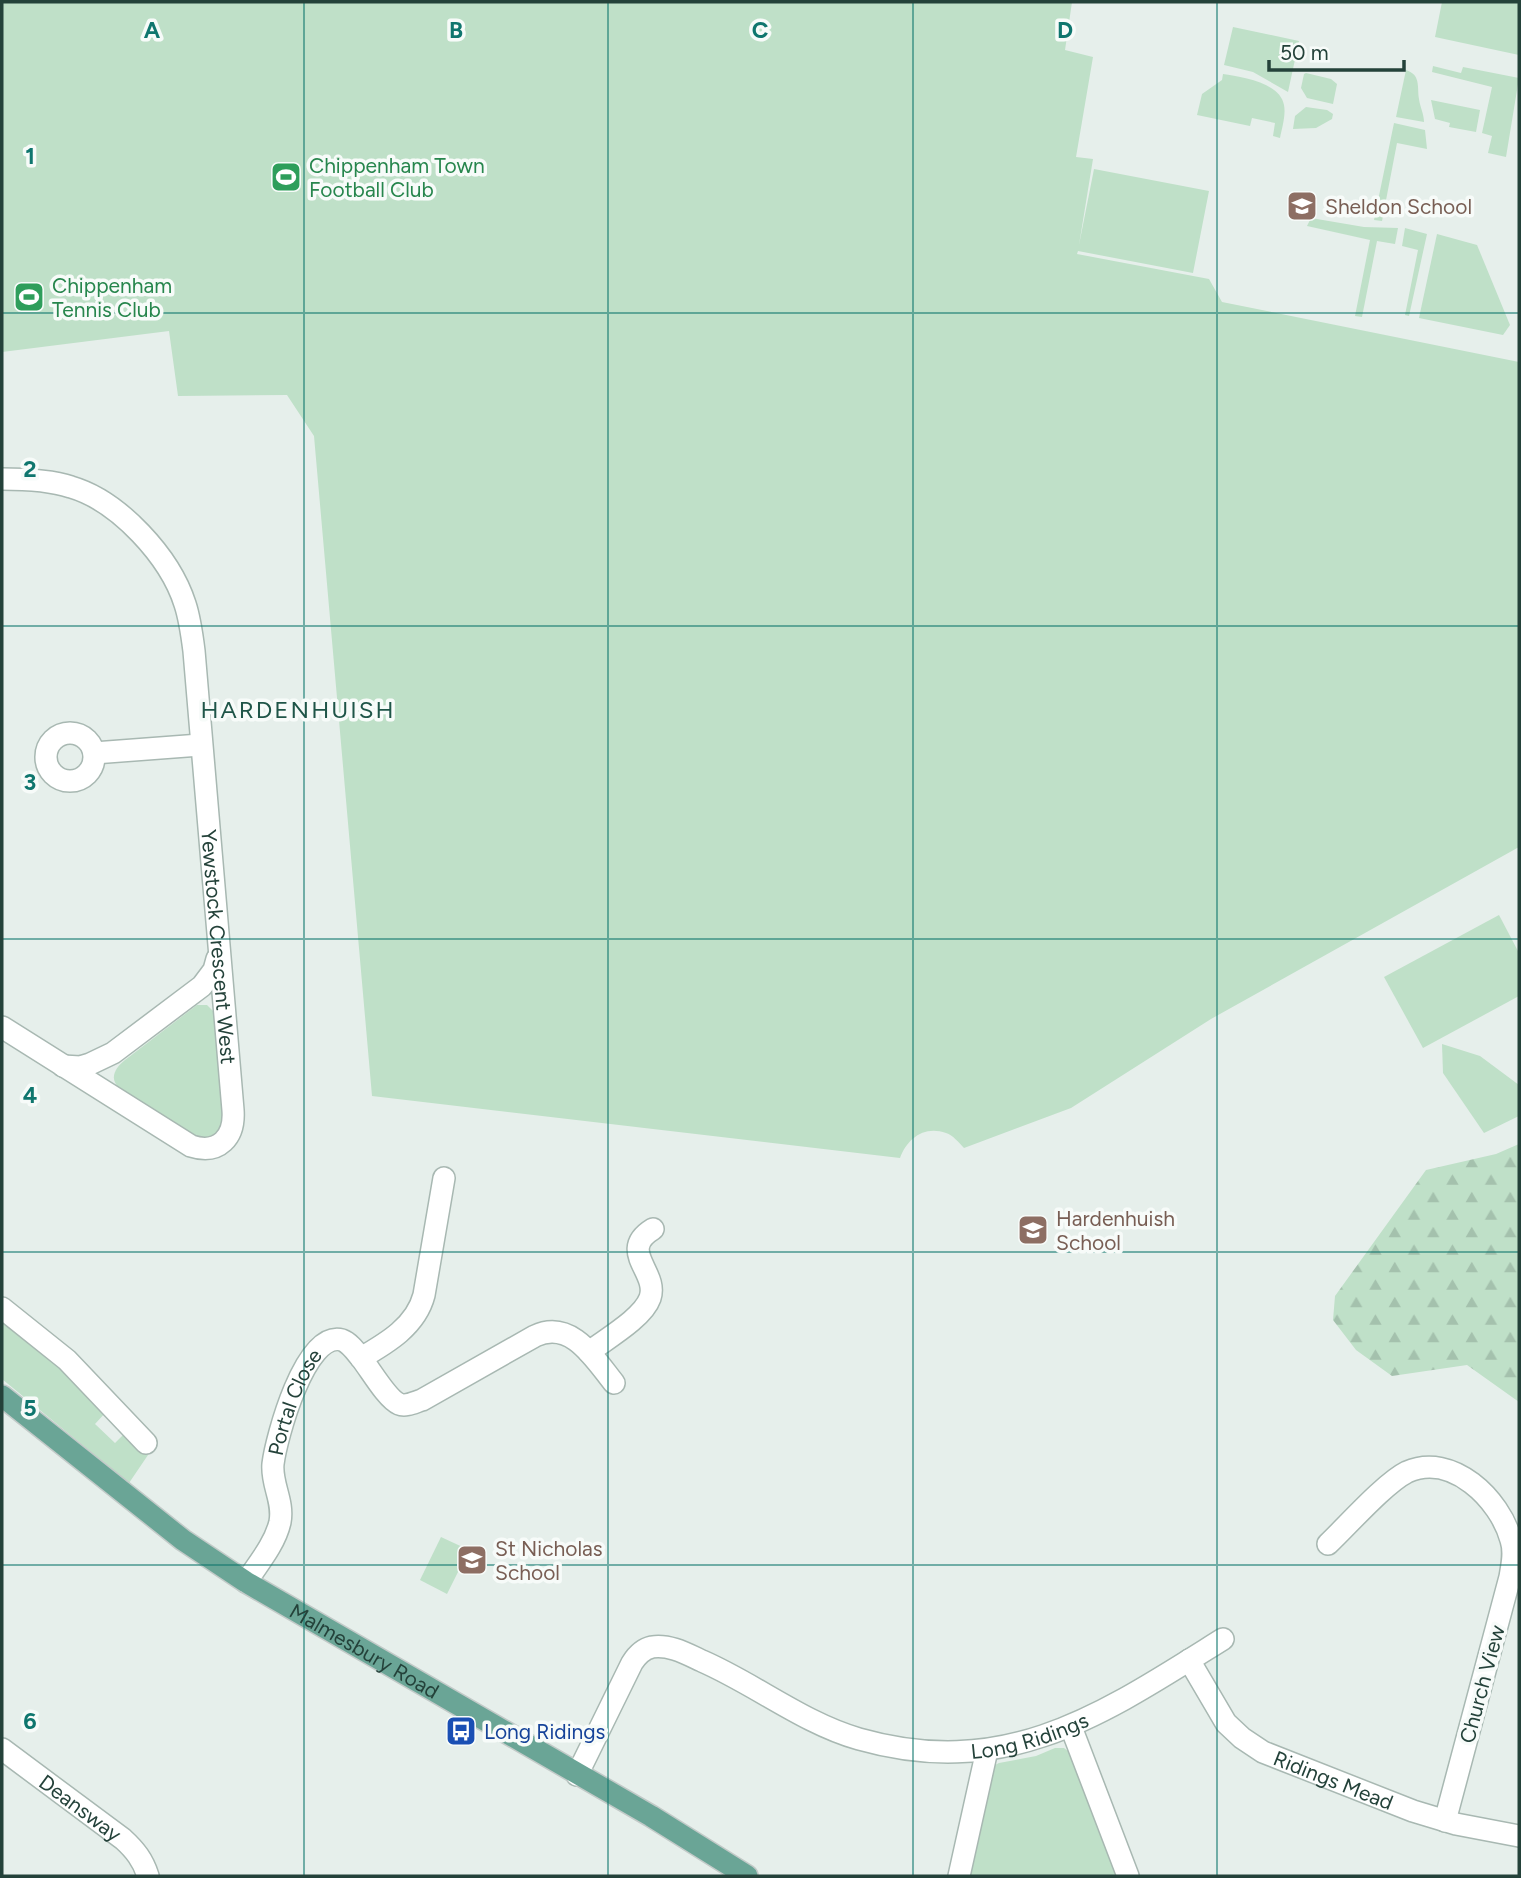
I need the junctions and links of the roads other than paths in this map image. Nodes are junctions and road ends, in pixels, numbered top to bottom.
1 (2, 479) edge
2 (201, 745) junction
3 (94, 752) dead end
4 (218, 953) junction
5 (2, 1027) edge
6 (63, 1066) junction
7 (444, 1178) dead end
8 (653, 1229) dead end
9 (2, 1308) edge
10 (589, 1352) junction
11 (361, 1358) junction
12 (614, 1383) dead end
13 (2, 1396) edge
14 (146, 1443) dead end
15 (1328, 1544) dead end
16 (246, 1582) junction
17 (1223, 1639) dead end
18 (1189, 1660) junction
19 (1071, 1727) junction
20 (2, 1749) edge
21 (987, 1750) junction
22 (577, 1774) junction
23 (1445, 1821) junction
24 (1519, 1836) edge
25 (148, 1876) edge
26 (747, 1876) edge
27 (959, 1876) edge
28 (1128, 1876) edge

1 - 2 street, Yewstock Crescent West
2 - 3 street
2 - 4 street, Yewstock Crescent West
4 - 6 street
4 - 6 street, Yewstock Crescent West
5 - 6 street
7 - 11 street, Portal Close
8 - 10 street
9 - 14 street
10 - 11 street
10 - 12 street
11 - 16 street, Portal Close
13 - 16 main road, Malmesbury Road
15 - 23 street, Church View
16 - 22 main road, Malmesbury Road
17 - 18 street, Long Ridings
18 - 19 street, Long Ridings
18 - 23 street, Ridings Mead
19 - 21 street, Long Ridings
19 - 28 street
20 - 25 street, Deansway
21 - 22 street, Long Ridings
21 - 27 street
22 - 26 main road, Malmesbury Road
23 - 24 street, Ridings Mead

